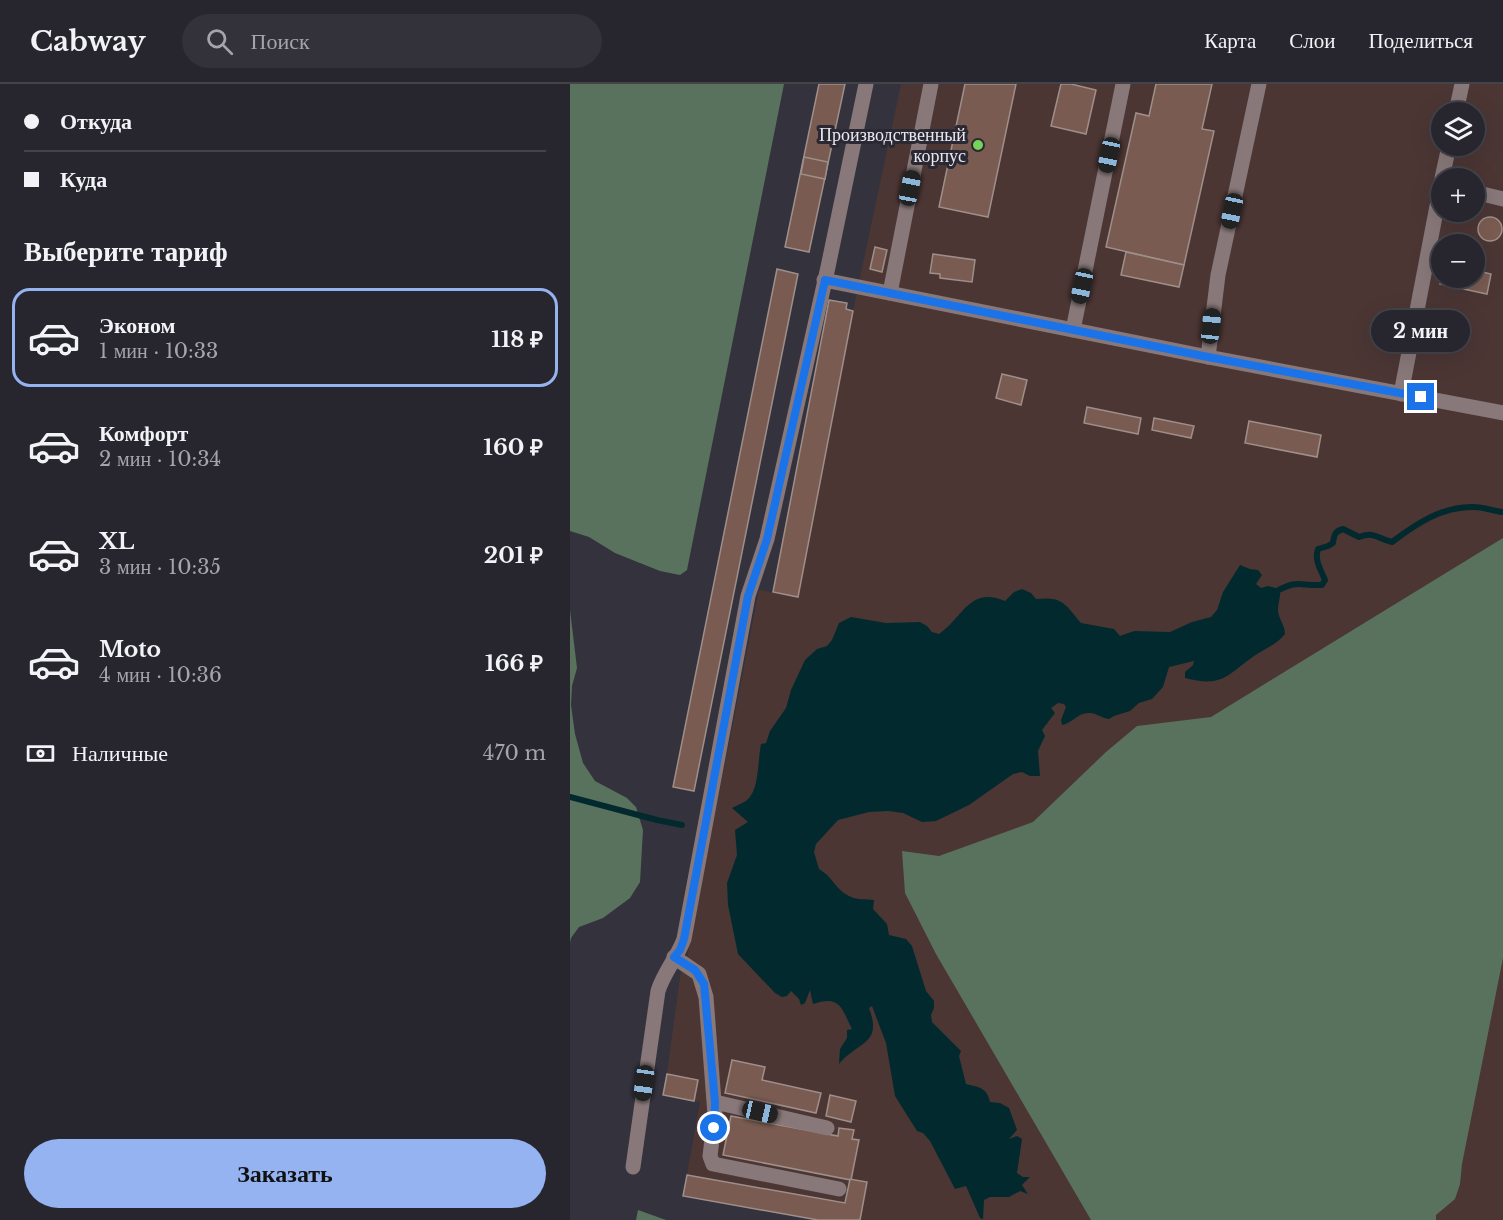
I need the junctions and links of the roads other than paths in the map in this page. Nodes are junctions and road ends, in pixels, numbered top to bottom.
1 (866, 84) edge
2 (932, 84) edge
3 (1123, 84) edge
4 (1259, 84) edge
5 (1462, 84) edge
6 (1458, 102) edge
7 (1485, 195) edge
8 (1503, 199) edge
9 (1433, 222) edge
10 (825, 280) junction
11 (890, 293) junction
12 (1073, 330) junction
13 (1208, 357) junction
14 (1401, 394) junction
15 (1503, 413) edge
16 (674, 957) junction
17 (715, 1102) junction
18 (827, 1128) dead end
19 (633, 1167) dead end
20 (839, 1189) dead end

1 - 10 lane
2 - 11 lane
3 - 12 lane
4 - 13 lane
5 - 6 lane
7 - 8 lane
9 - 14 lane
10 - 11 lane
10 - 16 lane
11 - 12 lane
12 - 13 lane
13 - 14 lane
14 - 15 lane
16 - 17 lane
16 - 19 lane
17 - 18 lane
17 - 20 lane

